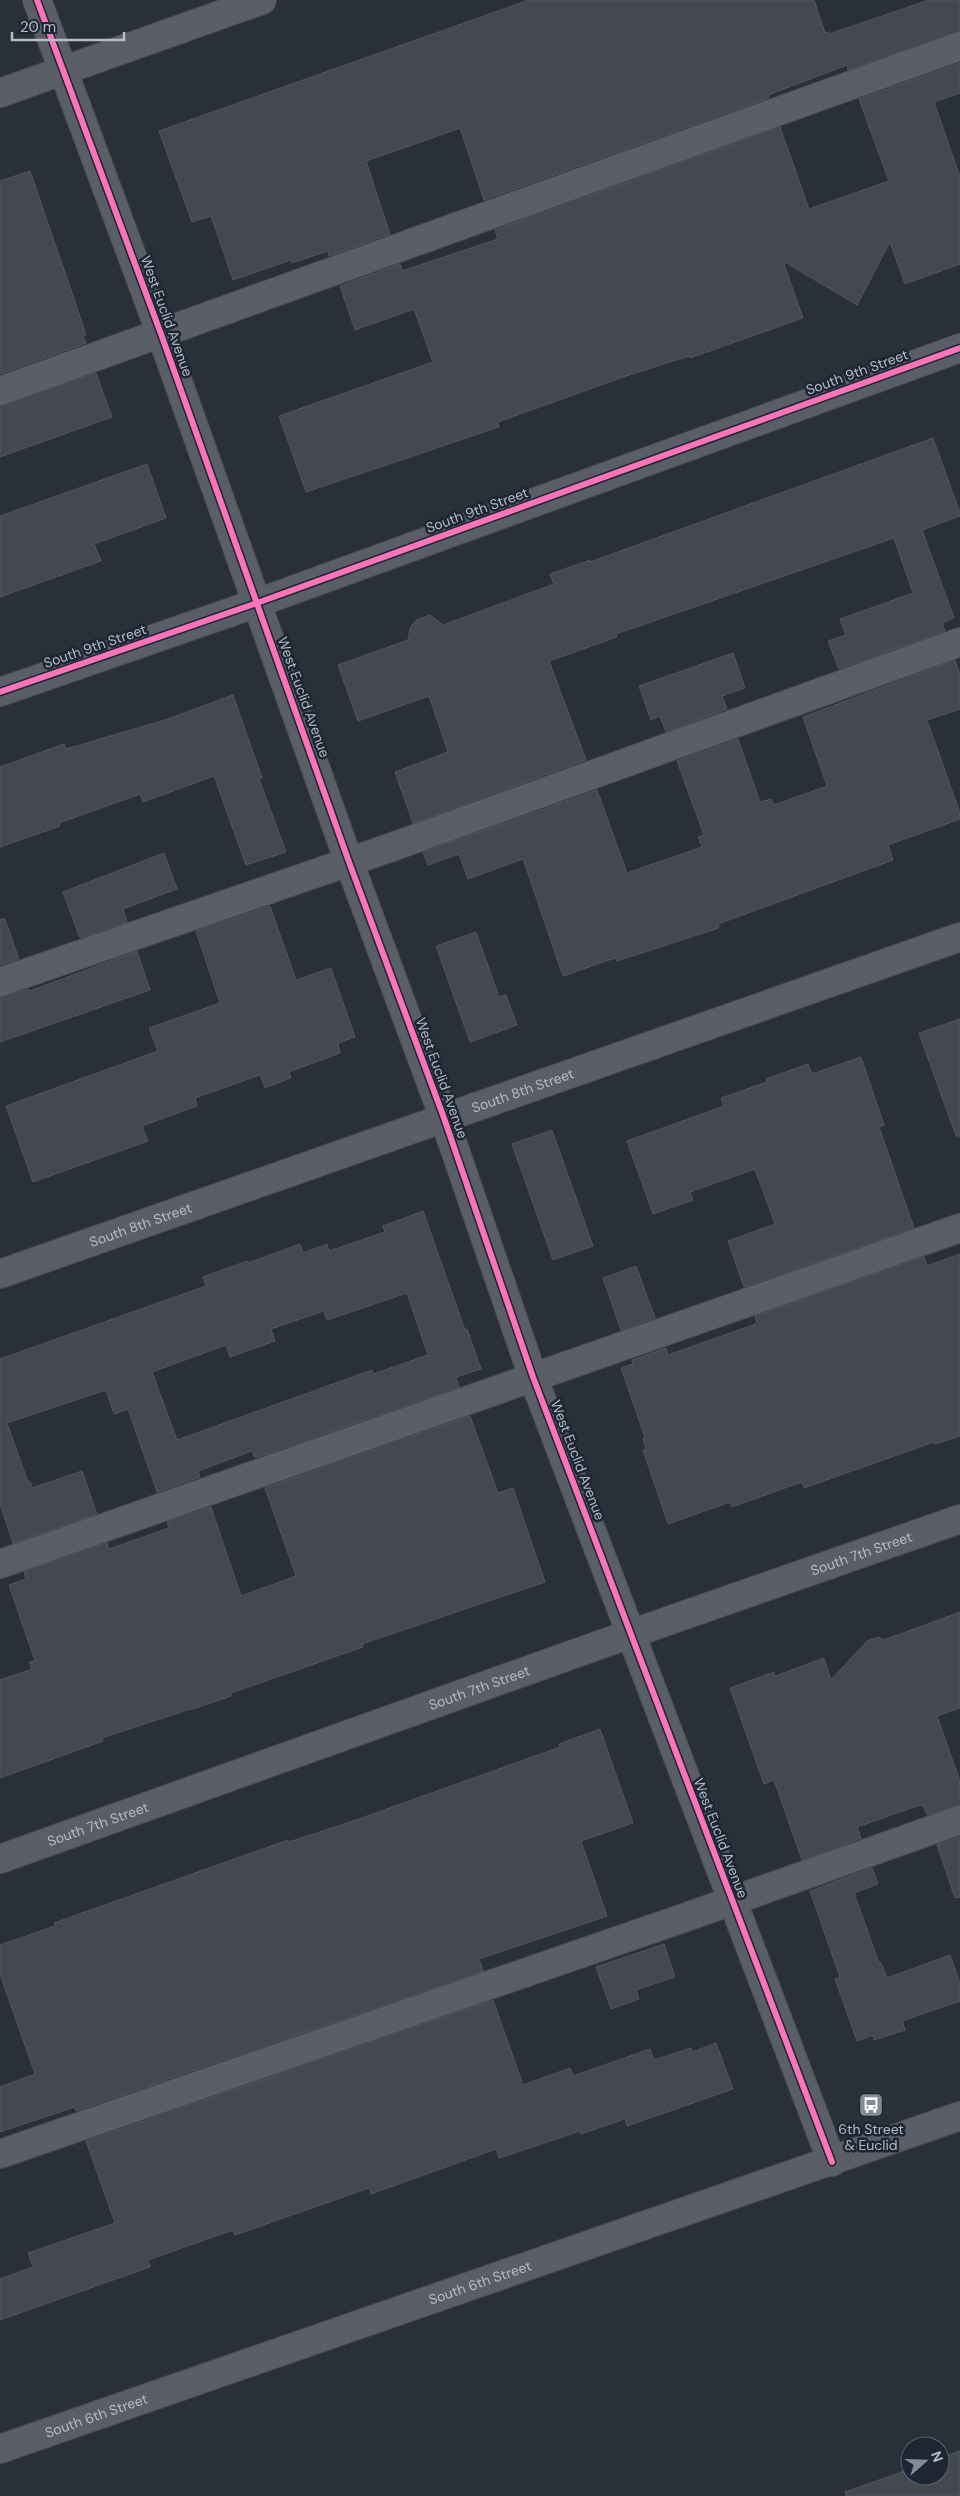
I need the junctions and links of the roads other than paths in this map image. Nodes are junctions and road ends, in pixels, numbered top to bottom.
1 (37, 0) edge
2 (262, 0) edge
3 (960, 46) edge
4 (63, 71) junction
5 (0, 93) edge
6 (161, 334) junction
7 (960, 348) edge
8 (0, 391) edge
9 (257, 603) junction
10 (960, 642) edge
11 (0, 692) edge
12 (349, 862) junction
13 (960, 937) edge
14 (0, 982) edge
15 (444, 1118) junction
16 (960, 1228) edge
17 (0, 1274) edge
18 (533, 1377) junction
19 (960, 1520) edge
20 (0, 1564) edge
21 (630, 1634) junction
22 (960, 1820) edge
23 (0, 1859) edge
24 (731, 1901) junction
25 (960, 2116) edge
26 (0, 2154) edge
27 (832, 2162) junction
28 (0, 2449) edge

1 - 4 street, West Euclid Avenue
2 - 4 street
3 - 6 street
4 - 5 street
4 - 6 street, West Euclid Avenue
6 - 8 street
6 - 9 street, West Euclid Avenue
7 - 9 street, South 9th Street
9 - 11 street, South 9th Street
9 - 12 street, West Euclid Avenue
10 - 12 street
12 - 14 street
12 - 15 street, West Euclid Avenue
13 - 15 street, South 8th Street
15 - 17 street, South 8th Street
15 - 18 street, West Euclid Avenue
16 - 18 street
18 - 20 street
18 - 21 street, West Euclid Avenue
19 - 21 street, South 7th Street
21 - 23 street, South 7th Street
21 - 24 street, West Euclid Avenue
22 - 24 street
24 - 26 street
24 - 27 street, West Euclid Avenue
25 - 27 street, South 6th Street
27 - 28 street, South 6th Street

